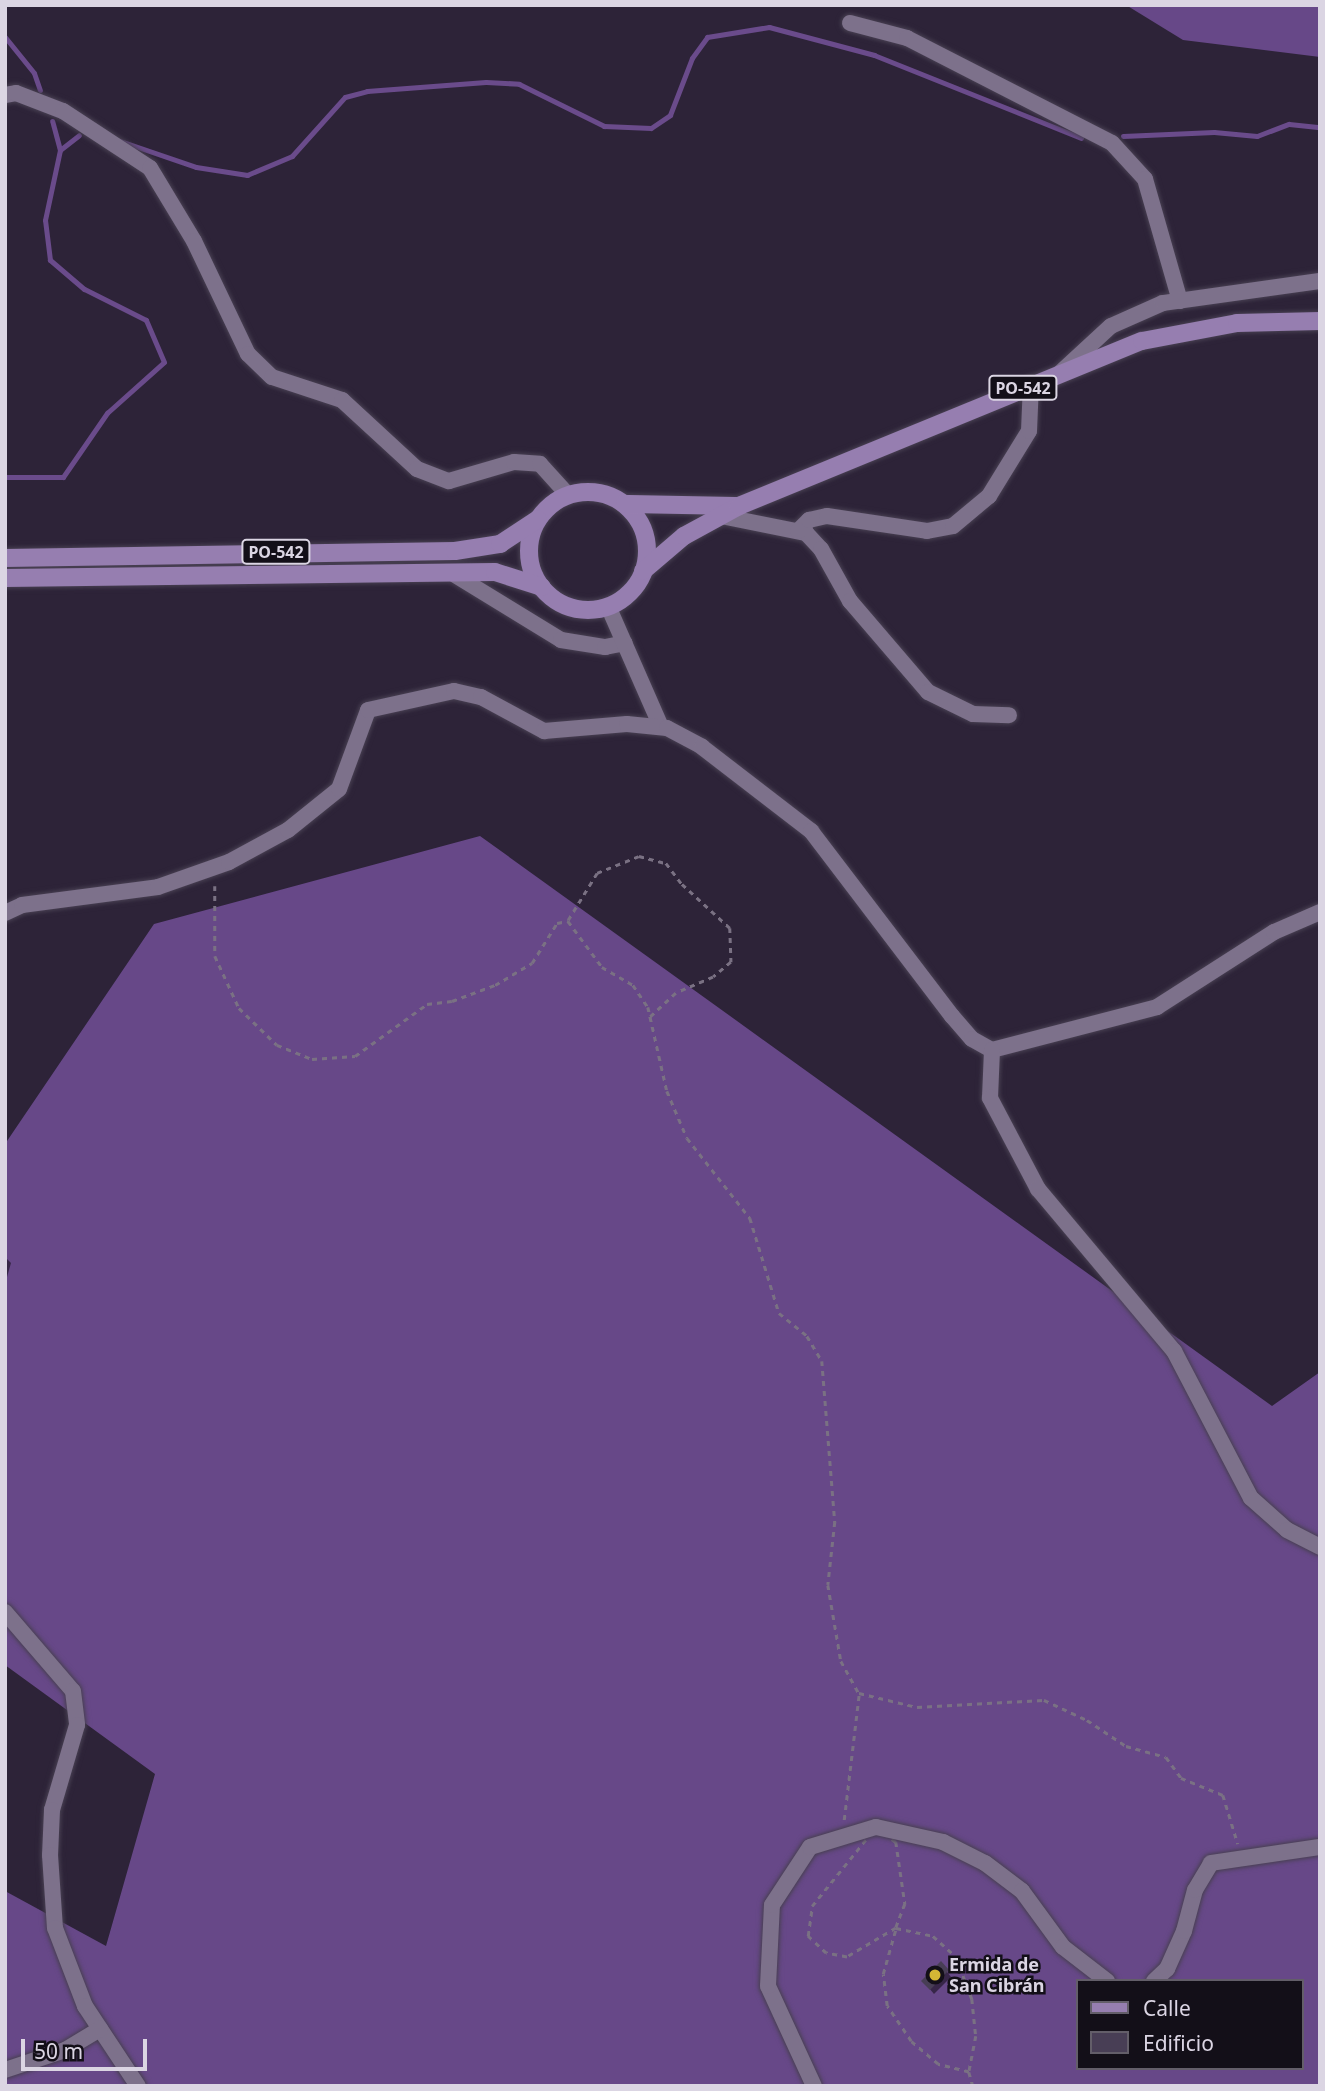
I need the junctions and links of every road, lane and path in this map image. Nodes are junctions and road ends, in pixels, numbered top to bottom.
1 (850, 23) dead end
2 (5, 95) edge
3 (1320, 281) edge
4 (1180, 301) junction
5 (1320, 321) edge
6 (1060, 373) junction
7 (1031, 384) junction
8 (568, 495) junction
9 (625, 504) junction
10 (738, 506) junction
11 (721, 516) junction
12 (538, 519) junction
13 (798, 531) junction
14 (5, 558) edge
15 (643, 571) junction
16 (455, 575) junction
17 (5, 578) edge
18 (542, 587) junction
19 (608, 606) junction
20 (625, 643) junction
21 (1009, 715) dead end
22 (662, 727) junction
23 (204, 871) junction
24 (1320, 912) edge
25 (5, 913) edge
26 (568, 921) junction
27 (650, 1017) junction
28 (992, 1050) junction
29 (1320, 1547) edge
30 (5, 1612) edge
31 (859, 1693) junction
32 (876, 1827) junction
33 (842, 1837) junction
34 (1320, 1847) edge
35 (1230, 1859) junction
36 (896, 1928) junction
37 (1104, 1979) edge
38 (1156, 1979) edge
39 (100, 2029) junction
40 (5, 2070) edge
41 (969, 2072) junction
42 (138, 2086) edge
43 (814, 2086) edge
44 (973, 2086) edge

1 - 4 street
2 - 8 street
3 - 4 street
4 - 6 street
5 - 6 main road, PO-542
6 - 7 main road, PO-542
7 - 10 main road, PO-542
7 - 13 street
8 - 9 main road, PO-542
8 - 12 main road, PO-542
9 - 10 main road, PO-542
9 - 15 main road
10 - 11 main road, PO-542
11 - 13 street
11 - 15 main road, PO-542
12 - 14 main road, PO-542
12 - 18 main road
13 - 21 street
15 - 19 main road, PO-542
16 - 17 main road, PO-542
16 - 18 main road, PO-542
16 - 20 street
18 - 19 main road, PO-542
19 - 20 street
20 - 22 street
22 - 23 street
22 - 28 street
23 - 25 street
23 - 26 path
24 - 28 street
26 - 27 path
26 - 27 path
27 - 31 path
28 - 29 street
30 - 39 street
31 - 33 path
31 - 35 path
32 - 33 street
32 - 36 path
32 - 36 path
32 - 37 street
33 - 43 street
34 - 35 street
35 - 38 street
36 - 41 path
36 - 41 path
39 - 40 street
39 - 42 street
41 - 44 path

